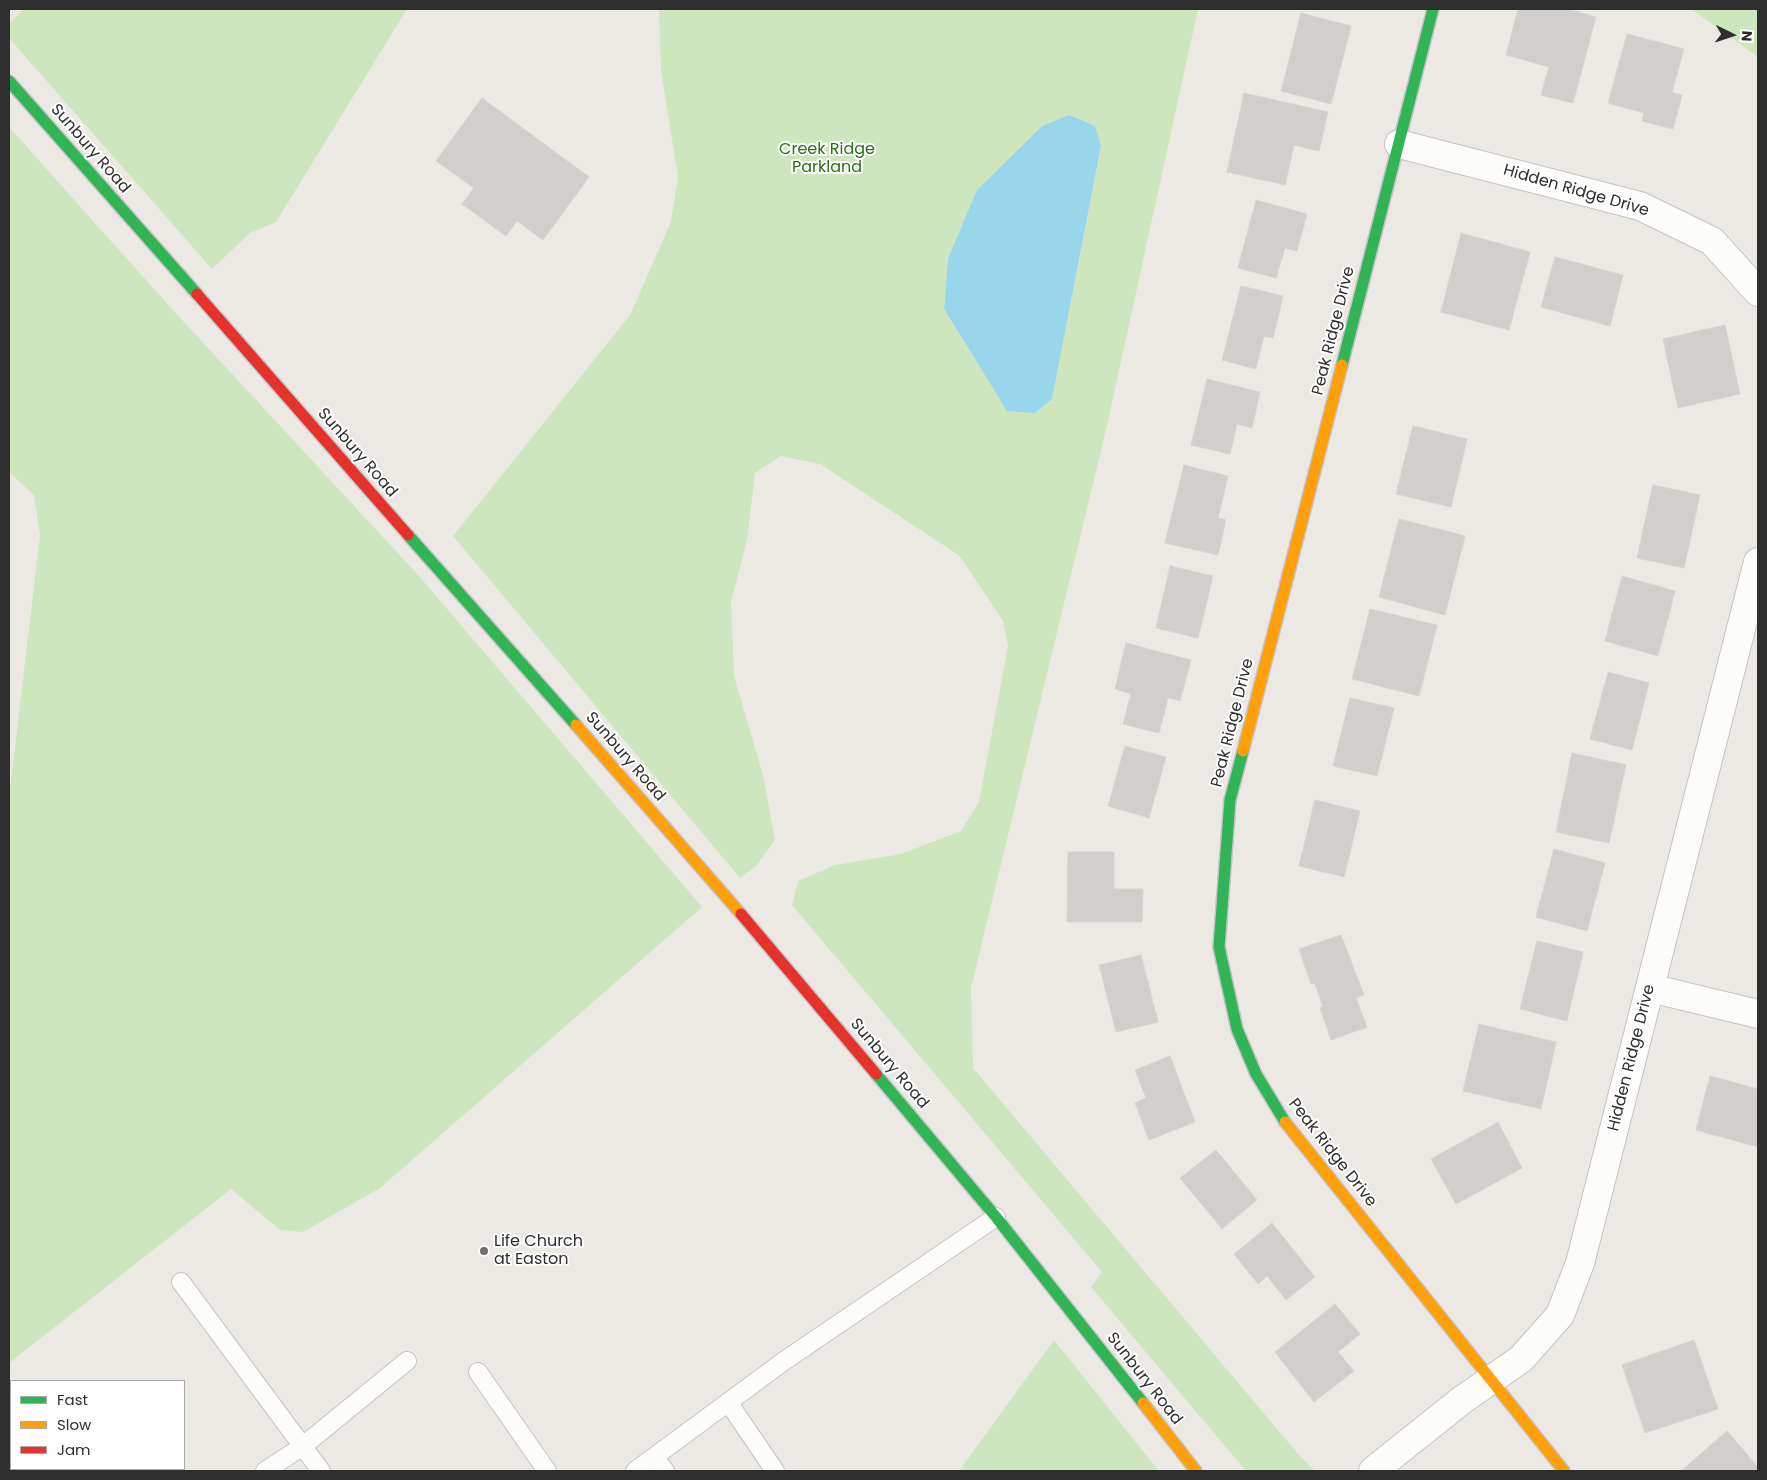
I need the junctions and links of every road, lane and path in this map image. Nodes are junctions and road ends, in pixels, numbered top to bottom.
1 (1432, 9) edge
2 (9, 81) edge
3 (1399, 144) junction
4 (1758, 292) edge
5 (1758, 562) edge
6 (1650, 988) junction
7 (1758, 1014) edge
8 (996, 1217) junction
9 (181, 1282) dead end
10 (407, 1361) dead end
11 (478, 1372) dead end
12 (1492, 1380) junction
13 (728, 1402) junction
14 (303, 1446) junction
15 (654, 1457) junction
16 (265, 1471) edge
17 (321, 1471) edge
18 (547, 1471) edge
19 (635, 1471) edge
20 (665, 1471) edge
21 (775, 1471) edge
22 (1196, 1471) edge
23 (1373, 1471) edge
24 (1564, 1471) edge

1 - 3 main road, Peak Ridge Drive
2 - 8 main road, Sunbury Road
3 - 4 street, Hidden Ridge Drive
3 - 12 main road, Peak Ridge Drive
5 - 6 street, Hidden Ridge Drive
6 - 7 street
6 - 12 street, Hidden Ridge Drive
8 - 13 lane
8 - 22 main road, Sunbury Road
9 - 14 lane
10 - 14 lane
11 - 18 lane
12 - 23 street, Hidden Ridge Drive
12 - 24 main road, Peak Ridge Drive
13 - 15 lane
13 - 21 lane
14 - 16 lane
14 - 17 lane
15 - 19 lane
15 - 20 lane

